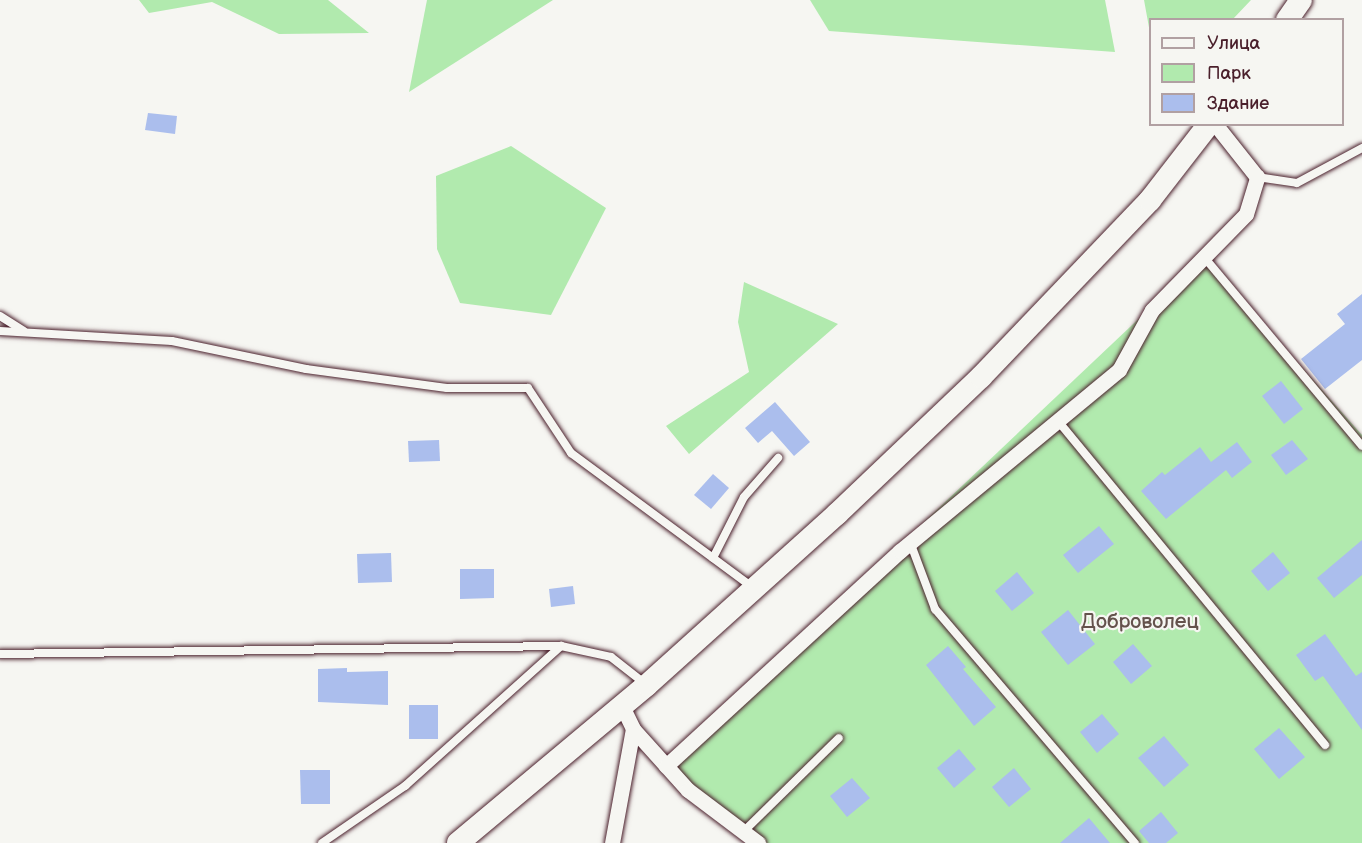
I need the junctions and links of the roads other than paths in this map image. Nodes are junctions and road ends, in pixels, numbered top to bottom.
1 (1301, 0) edge
2 (1288, 18) edge
3 (1207, 126) edge
4 (1217, 126) edge
5 (1362, 148) edge
6 (1257, 177) junction
7 (1204, 257) junction
8 (0, 316) edge
9 (0, 331) edge
10 (25, 332) junction
11 (1058, 421) junction
12 (1362, 446) edge
13 (778, 458) dead end
14 (910, 543) junction
15 (713, 558) junction
16 (753, 588) junction
17 (561, 646) junction
18 (0, 654) edge
19 (647, 685) junction
20 (622, 706) junction
21 (633, 729) junction
22 (839, 738) dead end
23 (1325, 745) dead end
24 (666, 766) junction
25 (743, 832) junction
26 (322, 843) edge
27 (458, 843) edge
28 (612, 843) edge
29 (758, 843) edge
30 (1135, 843) edge

1 - 2 main road
3 - 16 main road
4 - 6 street
5 - 6 lane
6 - 7 street
7 - 11 street
7 - 12 lane
8 - 10 lane
9 - 10 lane
10 - 15 lane
11 - 14 street
11 - 23 lane
13 - 15 lane
14 - 24 street
14 - 30 lane
15 - 16 lane
16 - 19 main road
17 - 18 lane
17 - 19 lane
17 - 26 lane
19 - 20 main road
20 - 21 street
20 - 27 main road
21 - 24 street
21 - 28 street
22 - 25 lane
24 - 25 street
25 - 29 street

